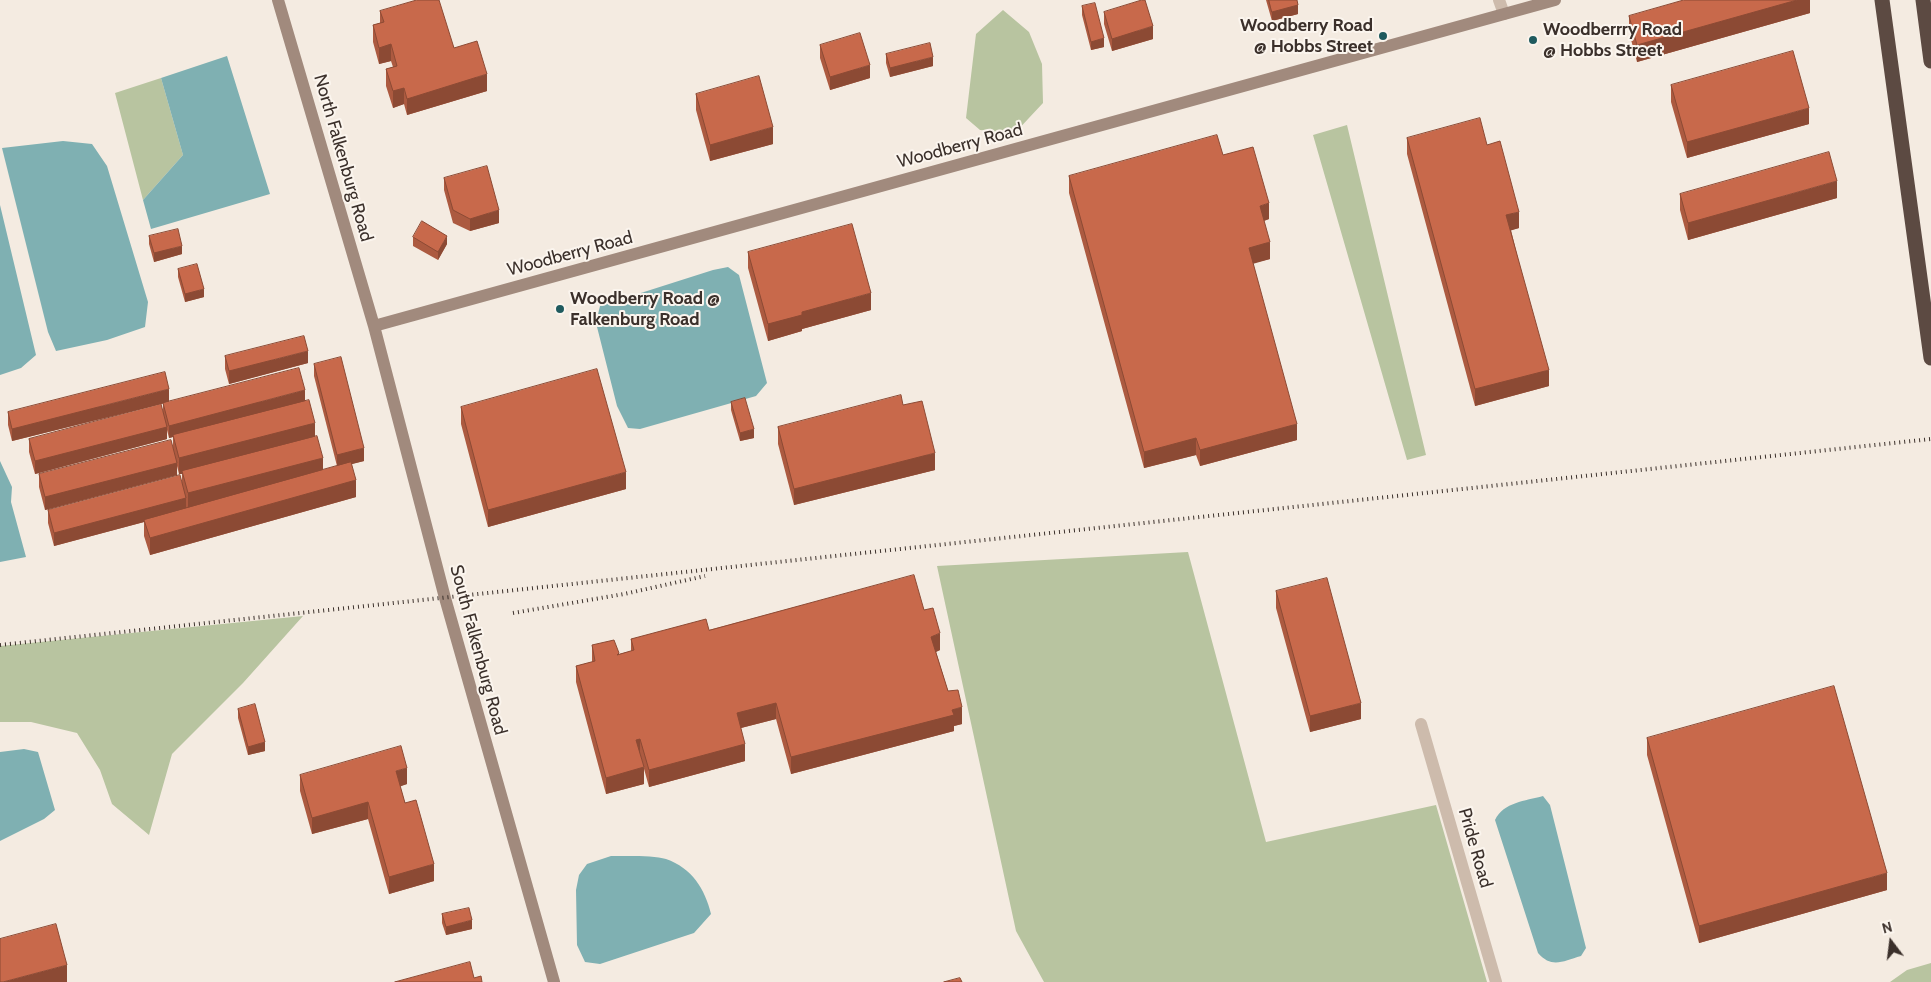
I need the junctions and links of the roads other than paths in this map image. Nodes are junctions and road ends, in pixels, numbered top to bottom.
1 (278, 0) edge
2 (1500, 0) edge
3 (1555, 0) edge
4 (1882, 0) edge
5 (1923, 0) edge
6 (1504, 14) junction
7 (1931, 61) edge
8 (374, 326) junction
9 (1931, 358) edge
10 (1421, 724) dead end
11 (554, 982) edge
12 (1496, 982) edge

1 - 8 street, North Falkenburg Road
2 - 6 street
3 - 6 street, Woodberry Road
4 - 9 highway
5 - 7 highway
6 - 8 street, Woodberry Road
8 - 11 street, South Falkenburg Road
10 - 12 street, Pride Road

